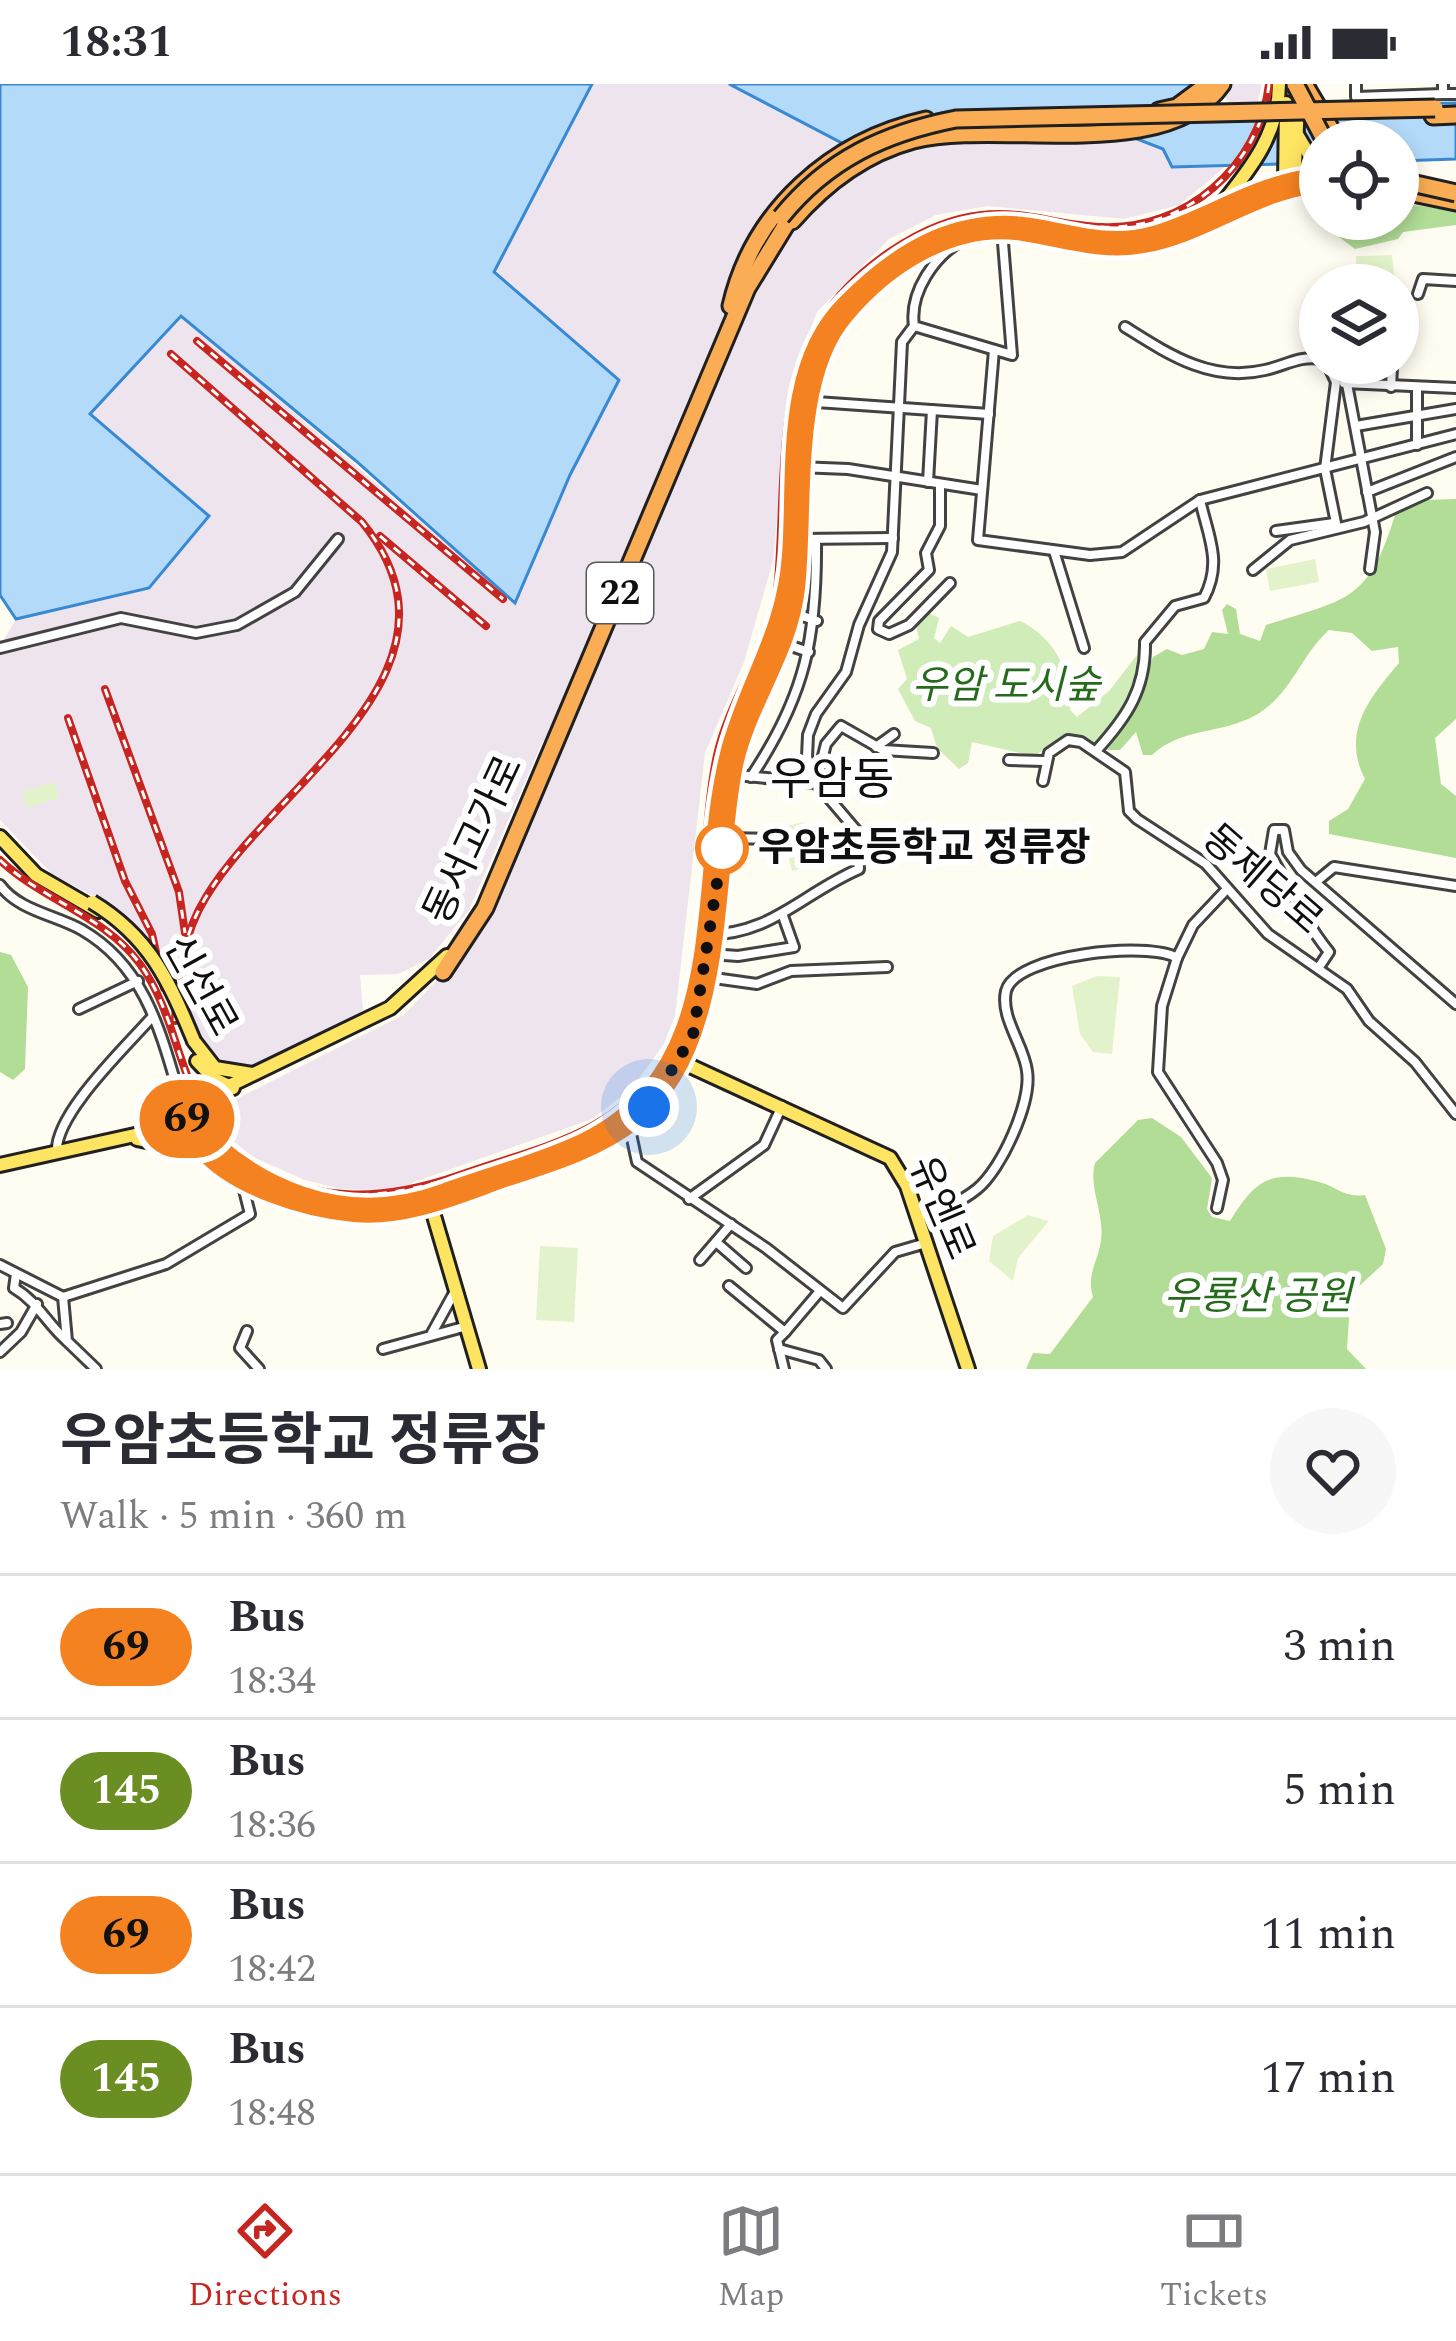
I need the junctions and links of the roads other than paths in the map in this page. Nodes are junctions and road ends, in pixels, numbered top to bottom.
1 (1208, 84) edge
2 (1222, 84) edge
3 (1282, 84) edge
4 (1356, 84) edge
5 (1443, 89) edge
6 (1293, 93) edge
7 (1456, 94) edge
8 (1456, 112) edge
9 (1311, 120) edge
10 (1318, 120) edge
11 (1295, 130) junction
12 (1299, 138) edge
13 (1299, 176) edge
14 (1290, 177) junction
15 (1419, 188) edge
16 (1456, 190) edge
17 (1419, 193) edge
18 (1456, 204) edge
19 (1218, 208) junction
20 (1001, 229) junction
21 (974, 232) junction
22 (1456, 281) edge
23 (747, 288) junction
24 (1419, 290) edge
25 (731, 306) junction
26 (914, 326) junction
27 (1125, 328) dead end
28 (994, 350) junction
29 (1299, 365) edge
30 (1342, 384) edge
31 (1342, 384) edge
32 (1354, 384) edge
33 (1391, 384) edge
34 (1391, 387) junction
35 (1456, 388) edge
36 (1418, 389) junction
37 (806, 401) junction
38 (902, 408) junction
39 (1456, 409) edge
40 (932, 410) junction
41 (989, 413) junction
42 (1418, 417) junction
43 (1356, 425) junction
44 (1456, 434) edge
45 (1418, 445) junction
46 (1456, 458) edge
47 (1364, 462) junction
48 (801, 468) junction
49 (1325, 469) junction
50 (897, 476) junction
51 (928, 482) junction
52 (940, 484) junction
53 (982, 490) junction
54 (1367, 492) junction
55 (1426, 494) dead end
56 (1200, 500) junction
57 (1372, 518) junction
58 (1338, 525) junction
59 (1276, 531) dead end
60 (338, 538) dead end
61 (893, 538) junction
62 (800, 539) junction
63 (816, 539) junction
64 (1054, 551) junction
65 (1370, 569) dead end
66 (1253, 570) dead end
67 (950, 583) dead end
68 (791, 612) junction
69 (817, 621) junction
70 (782, 643) junction
71 (0, 648) edge
72 (1084, 648) dead end
73 (809, 652) junction
74 (894, 734) dead end
75 (876, 747) junction
76 (1096, 751) junction
77 (933, 753) dead end
78 (1010, 760) dead end
79 (1045, 761) junction
80 (729, 775) junction
81 (751, 777) junction
82 (1043, 781) dead end
83 (816, 783) junction
84 (0, 833) edge
85 (724, 838) junction
86 (776, 839) dead end
87 (1317, 881) junction
88 (0, 885) edge
89 (1456, 886) edge
90 (1227, 889) junction
91 (782, 916) junction
92 (462, 934) joint
93 (708, 936) junction
94 (709, 954) junction
95 (1177, 958) junction
96 (886, 967) dead end
97 (1319, 967) junction
98 (442, 972) joint
99 (705, 977) junction
100 (138, 981) junction
101 (1456, 1004) edge
102 (79, 1009) dead end
103 (154, 1015) junction
104 (693, 1035) junction
105 (191, 1042) junction
106 (678, 1060) junction
107 (265, 1071) junction
108 (707, 1072) junction
109 (671, 1078) junction
110 (235, 1088) junction
111 (783, 1104) junction
112 (185, 1114) junction
113 (1456, 1114) edge
114 (629, 1119) junction
115 (124, 1138) junction
116 (0, 1150) edge
117 (57, 1153) junction
118 (210, 1156) junction
119 (1, 1165) edge
120 (240, 1176) junction
121 (451, 1197) junction
122 (688, 1199) junction
123 (430, 1201) junction
124 (1217, 1208) dead end
125 (410, 1209) junction
126 (918, 1217) junction
127 (731, 1224) junction
128 (438, 1228) junction
129 (716, 1242) junction
130 (927, 1242) junction
131 (700, 1260) dead end
132 (0, 1265) edge
133 (746, 1268) dead end
134 (16, 1274) junction
135 (729, 1286) dead end
136 (456, 1290) junction
137 (820, 1291) junction
138 (63, 1297) junction
139 (37, 1303) junction
140 (467, 1326) junction
141 (247, 1330) dead end
142 (784, 1332) junction
143 (431, 1334) junction
144 (68, 1341) junction
145 (382, 1348) dead end
146 (779, 1348) junction
147 (0, 1352) edge
148 (96, 1369) edge
149 (259, 1369) edge
150 (479, 1369) edge
151 (784, 1369) edge
152 (826, 1369) edge
153 (968, 1369) edge

1 - 25 highway, bridge
2 - 23 highway, bridge
3 - 6 main road
4 - 5 street
5 - 7 street
6 - 9 highway, bridge
6 - 10 highway, bridge
6 - 11 main road, bridge
6 - 14 main road
6 - 19 main road
8 - 23 highway, 동서고가로 / 22, bridge
8 - 25 highway, 동서고가로 / 22, bridge
11 - 12 main road
11 - 14 main road
13 - 14 main road
14 - 19 main road
14 - 20 main road
15 - 16 highway, bridge
17 - 18 highway
19 - 37 main road
20 - 21 main road
20 - 28 street
21 - 26 street
21 - 37 main road
22 - 24 street
23 - 98 highway, 동서고가로 / 22
25 - 92 highway, 동서고가로 / 22
26 - 28 street
26 - 38 street
27 - 29 street
28 - 41 street
30 - 43 street
31 - 49 street
32 - 34 street
33 - 34 street
34 - 36 street
35 - 36 street
36 - 42 street
37 - 38 street
37 - 48 main road
38 - 40 street
38 - 50 street
39 - 42 street
40 - 41 street
40 - 51 street
41 - 53 street
42 - 43 street
42 - 45 street
43 - 47 street
44 - 45 street
45 - 47 street
46 - 54 street
47 - 49 street
47 - 54 street
48 - 50 street
48 - 62 main road
48 - 80 main road
49 - 56 street
49 - 58 street
50 - 51 street
50 - 61 street
51 - 52 street
52 - 53 street
52 - 67 street
53 - 64 street
54 - 57 street
55 - 57 street
56 - 64 street
56 - 76 street
57 - 58 street
57 - 65 street
58 - 59 street
58 - 66 street
60 - 71 street
61 - 63 street
61 - 83 street
62 - 63 street
62 - 68 main road
63 - 69 street
64 - 72 street
68 - 69 street
68 - 70 main road
69 - 73 street
70 - 73 street
70 - 80 main road
73 - 81 street
74 - 75 street
75 - 77 street
75 - 83 street
76 - 79 street
76 - 90 street, 동제당로
78 - 79 street
79 - 82 street
80 - 81 street
80 - 85 main road
80 - 93 main road
81 - 83 street
83 - 91 street
84 - 105 main road, 신선로, bridge
85 - 86 street
85 - 93 main road
87 - 89 street
87 - 97 street, 동제당로
87 - 101 street, 동제당로
88 - 100 street
90 - 95 street
90 - 97 street, 동제당로
91 - 93 street
91 - 94 street
92 - 107 main road, 동서고가로 / 22
93 - 94 main road
93 - 106 main road
94 - 99 main road
95 - 124 street
95 - 126 street
96 - 99 street
97 - 113 street
98 - 110 main road, 동서고가로 / 22
99 - 104 main road
100 - 102 street
100 - 103 street
103 - 112 street
103 - 117 street
104 - 106 main road
104 - 108 main road
105 - 107 main road, 신선로
105 - 110 main road, 신선로
106 - 108 main road, 유엔로
106 - 109 main road
106 - 114 main road
107 - 110 main road, 동서고가로 / 22
108 - 109 main road
108 - 111 main road, 유엔로
109 - 114 main road
110 - 112 main road, 동서고가로 / 22
111 - 122 street
111 - 126 main road, 유엔로
112 - 115 main road, 동서고가로
112 - 118 main road
112 - 123 main road
114 - 121 main road
114 - 122 street
114 - 123 main road
115 - 117 main road, 동서고가로
115 - 118 main road
116 - 119 street
117 - 119 main road, 동서고가로
118 - 120 main road
120 - 125 main road
120 - 138 street
121 - 123 main road
121 - 128 main road
122 - 127 street
123 - 125 main road
123 - 128 main road
125 - 128 main road
126 - 130 main road, 유엔로
127 - 129 street
127 - 137 street
128 - 136 main road
129 - 131 street
129 - 133 street
130 - 137 street
130 - 153 main road, 유엔로
132 - 134 street
134 - 138 street
134 - 139 street
135 - 142 street
136 - 140 main road
136 - 143 street
137 - 142 street
138 - 144 street
139 - 144 street
139 - 147 street
140 - 143 street
140 - 150 main road
141 - 149 street
142 - 146 street
143 - 145 street
144 - 148 street
146 - 151 street
146 - 152 street

